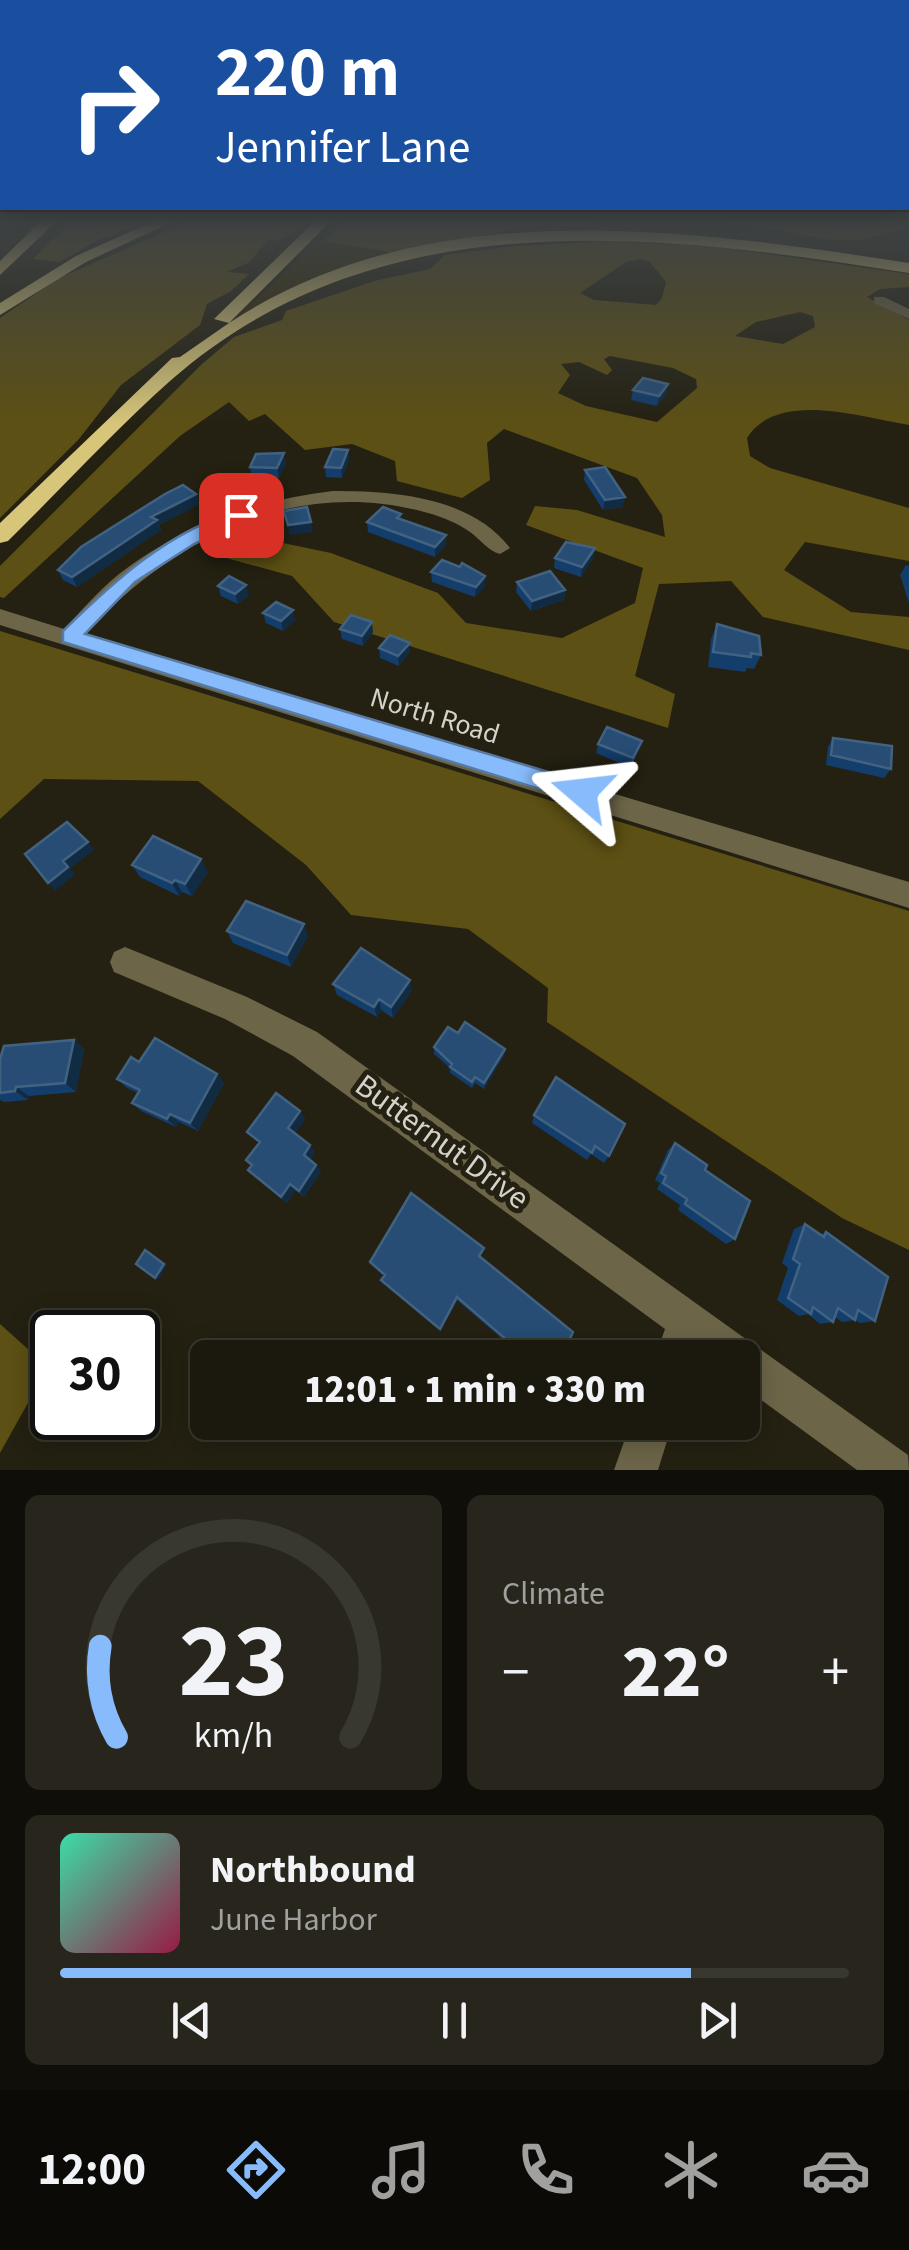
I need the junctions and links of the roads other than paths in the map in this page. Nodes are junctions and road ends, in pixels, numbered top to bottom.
1 (34, 289) edge
2 (254, 289) edge
3 (305, 289) edge
4 (880, 300) dead end
5 (0, 310) edge
6 (909, 314) edge
7 (164, 376) junction
8 (0, 536) edge
9 (500, 548) dead end
10 (0, 616) edge
11 (70, 636) junction
12 (909, 896) edge
13 (125, 962) dead end
14 (681, 1339) edge
15 (760, 1374) edge
16 (646, 1440) edge
17 (636, 1470) edge
18 (893, 1470) edge

1 - 5 highway
2 - 7 highway
3 - 7 highway
4 - 6 street
7 - 8 highway
9 - 11 street
10 - 11 street, North Road
11 - 12 street, North Road
13 - 14 street, Butternut Drive
15 - 18 street, Butternut Drive
16 - 17 street

